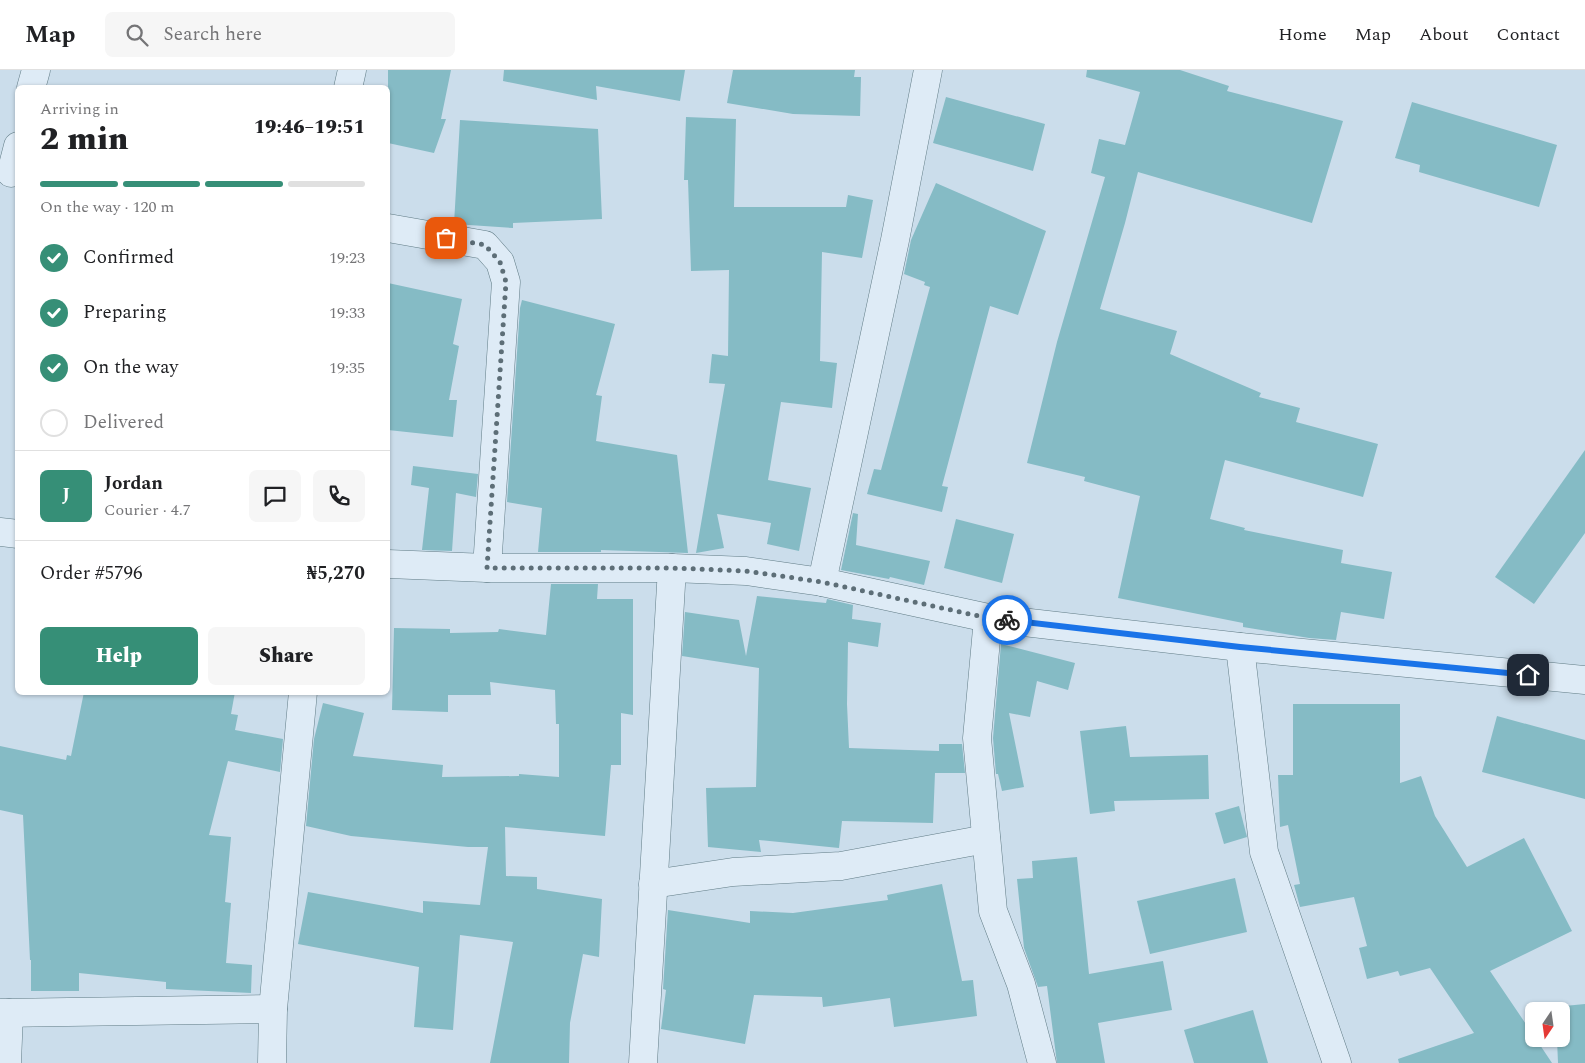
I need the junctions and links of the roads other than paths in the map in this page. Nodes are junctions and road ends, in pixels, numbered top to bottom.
1 (36, 70) edge
2 (352, 70) edge
3 (928, 70) edge
4 (33, 85) edge
5 (349, 85) edge
6 (15, 155) edge
7 (9, 173) edge
8 (390, 228) edge
9 (0, 532) edge
10 (15, 534) edge
11 (390, 564) edge
12 (487, 568) junction
13 (672, 568) junction
14 (822, 582) junction
15 (988, 618) junction
16 (1240, 647) junction
17 (1585, 680) edge
18 (303, 695) edge
19 (986, 839) junction
20 (653, 884) junction
21 (273, 1009) junction
22 (4, 1013) edge
23 (7, 1063) edge
24 (272, 1063) edge
25 (644, 1063) edge
26 (1042, 1063) edge
27 (1336, 1063) edge

1 - 4 street
2 - 5 street
3 - 14 street
6 - 7 street
8 - 12 street
9 - 10 street
11 - 12 street
12 - 13 street
13 - 14 street
13 - 20 street
14 - 15 street
15 - 16 street
15 - 19 street
16 - 17 street
16 - 27 street
18 - 21 street
19 - 20 street
19 - 26 street
20 - 25 street
21 - 22 street
21 - 24 street
22 - 23 street

